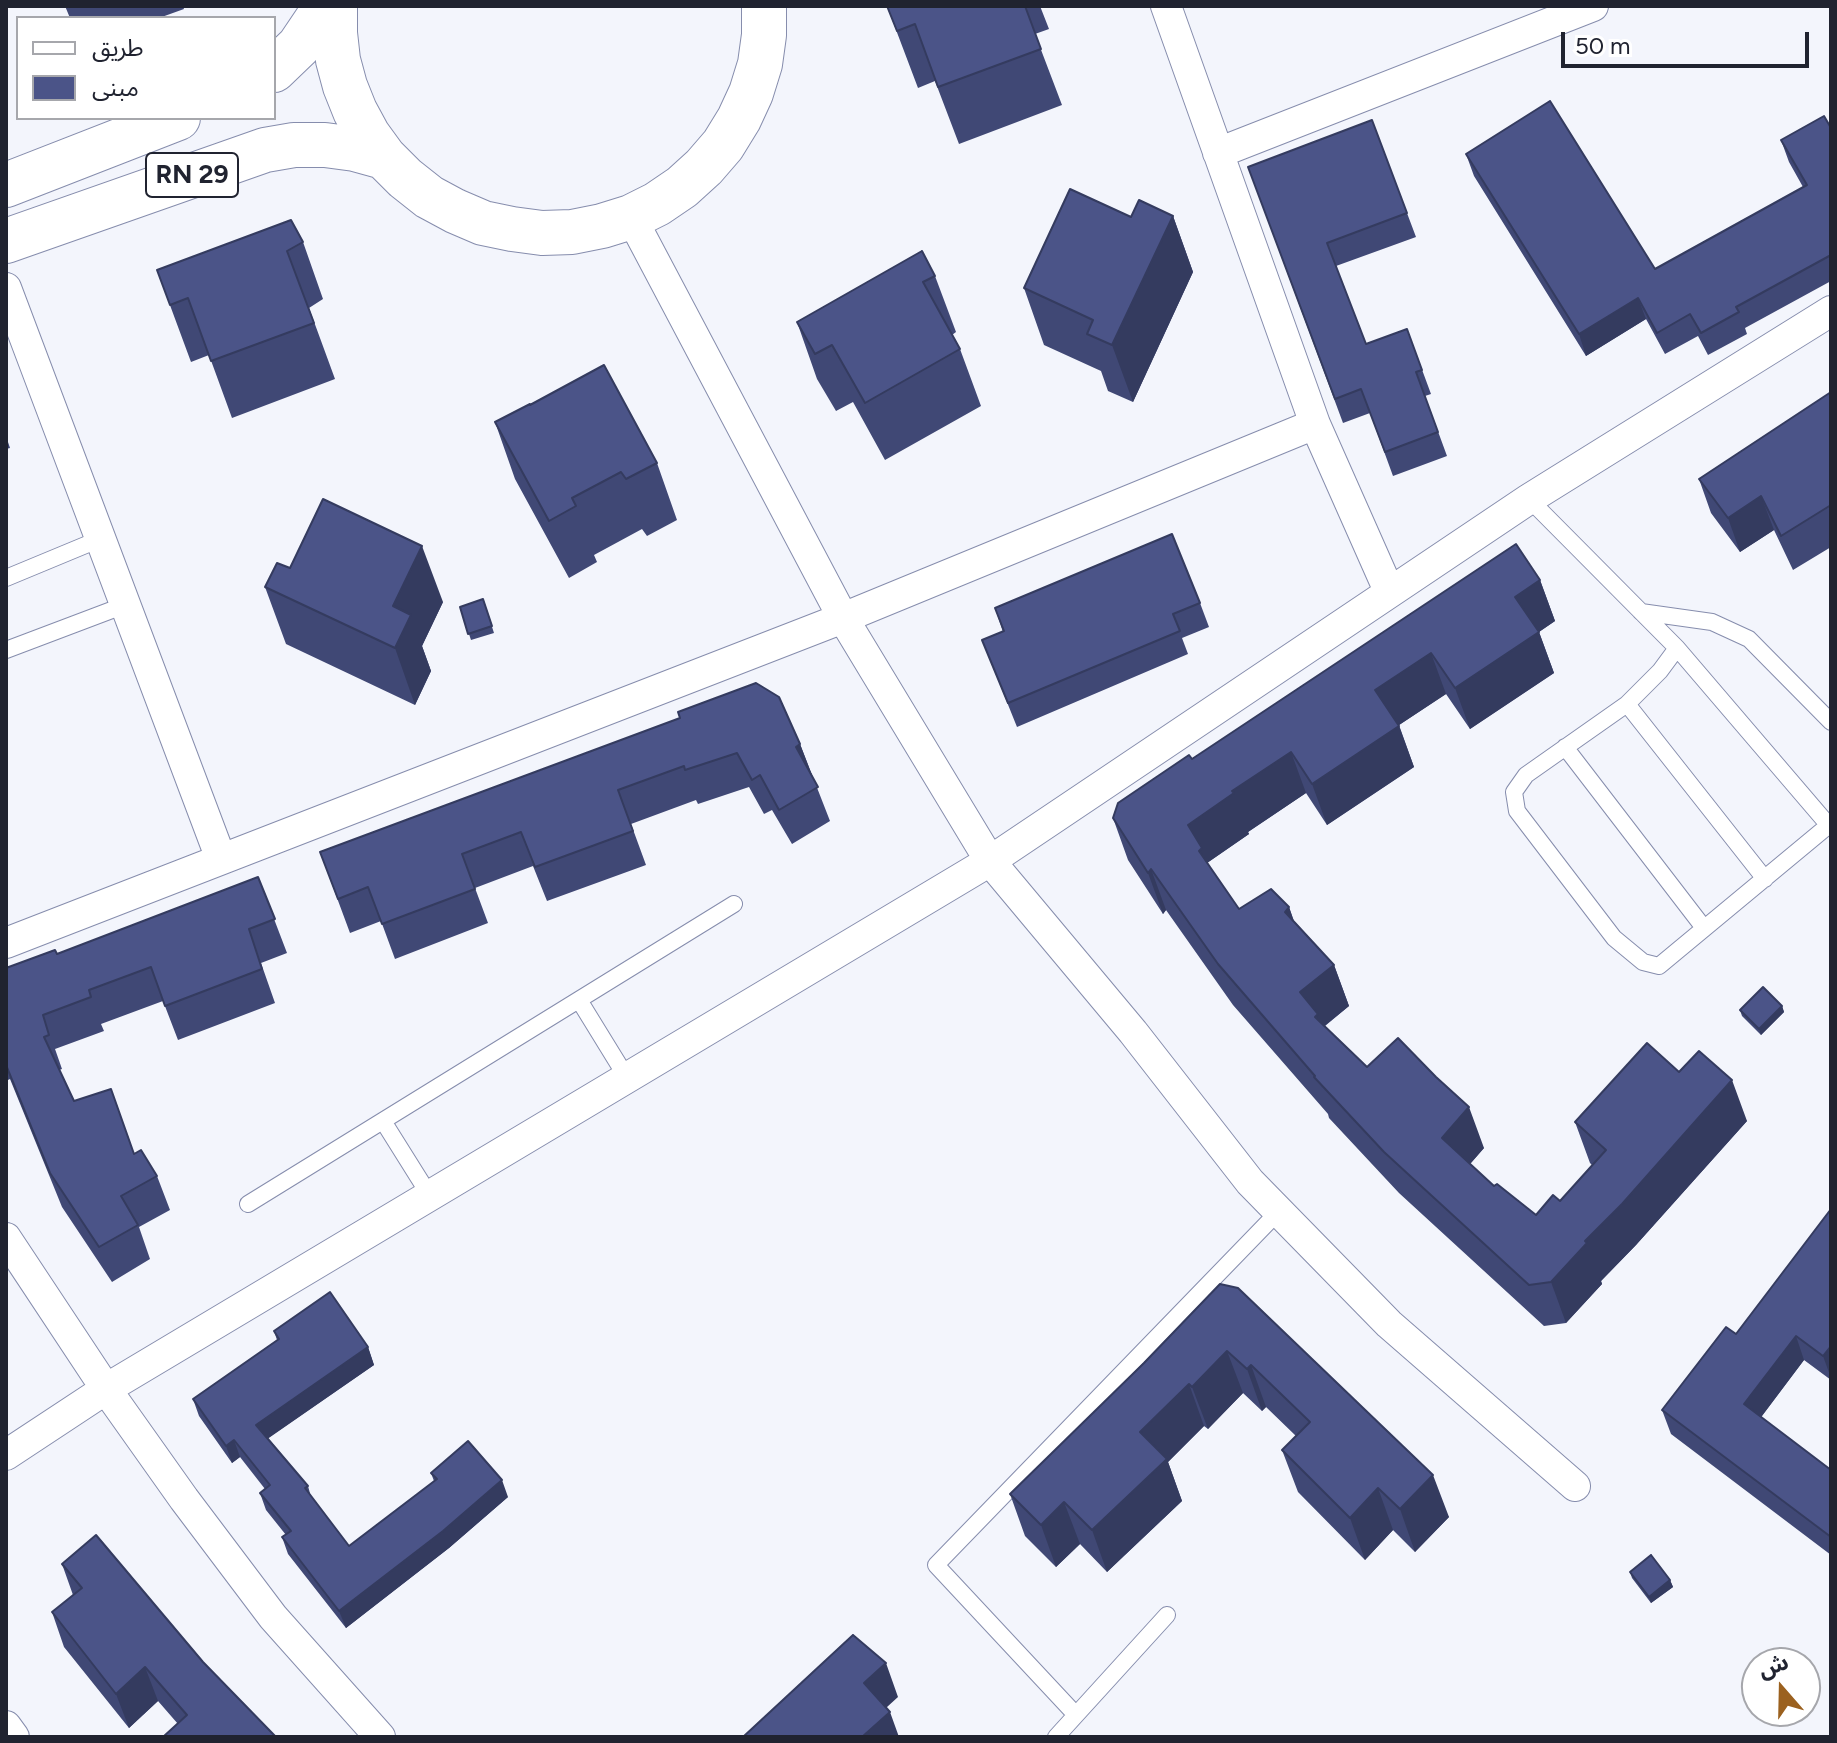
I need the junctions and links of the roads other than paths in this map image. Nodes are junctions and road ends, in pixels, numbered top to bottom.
1 (326, 6) edge
2 (335, 6) edge
3 (764, 6) edge
4 (1166, 6) edge
5 (1593, 6) edge
6 (276, 68) edge
7 (173, 120) edge
8 (1218, 153) junction
9 (384, 157) junction
10 (6, 185) edge
11 (631, 217) junction
12 (6, 241) edge
13 (6, 288) edge
14 (1831, 311) edge
15 (1315, 424) junction
16 (1529, 499) junction
17 (100, 539) junction
18 (6, 578) edge
19 (1389, 591) junction
20 (125, 605) junction
21 (1641, 612) junction
22 (843, 618) junction
23 (1677, 648) junction
24 (6, 650) edge
25 (1627, 704) junction
26 (1831, 722) edge
27 (1565, 747) junction
28 (1830, 827) edge
29 (221, 859) junction
30 (990, 861) junction
31 (1765, 879) junction
32 (734, 904) dead end
33 (1704, 928) junction
34 (6, 943) edge
35 (579, 1000) junction
36 (627, 1078) junction
37 (383, 1121) junction
38 (430, 1196) junction
39 (248, 1204) dead end
40 (1279, 1211) junction
41 (6, 1238) edge
42 (106, 1389) junction
43 (6, 1455) edge
44 (1575, 1486) dead end
45 (1167, 1615) dead end
46 (1076, 1715) junction
47 (6, 1726) edge
48 (14, 1737) edge
49 (380, 1737) edge
50 (1056, 1737) edge

1 - 6 main road
2 - 9 main road
3 - 11 main road
4 - 8 street
5 - 8 street
7 - 10 main road, RN 29
8 - 15 street
9 - 11 main road
9 - 12 main road, RN 29
11 - 22 street
13 - 17 street
14 - 16 street
15 - 19 street
15 - 22 street
16 - 19 street
16 - 21 lane
17 - 18 lane
17 - 20 street
19 - 30 street
20 - 24 lane
20 - 29 street
21 - 23 lane
21 - 26 lane
22 - 29 street
22 - 30 street
23 - 25 lane
23 - 28 lane
25 - 27 lane
25 - 31 lane
27 - 33 lane
27 - 33 lane
28 - 31 lane
29 - 34 street
30 - 36 street
30 - 40 street
31 - 33 lane
32 - 35 lane
35 - 36 lane
35 - 37 lane
36 - 38 street
37 - 38 lane
37 - 39 lane
38 - 42 street
40 - 44 street
40 - 46 lane
41 - 42 street
42 - 43 street
42 - 49 street
45 - 46 lane
46 - 50 lane
47 - 48 street

